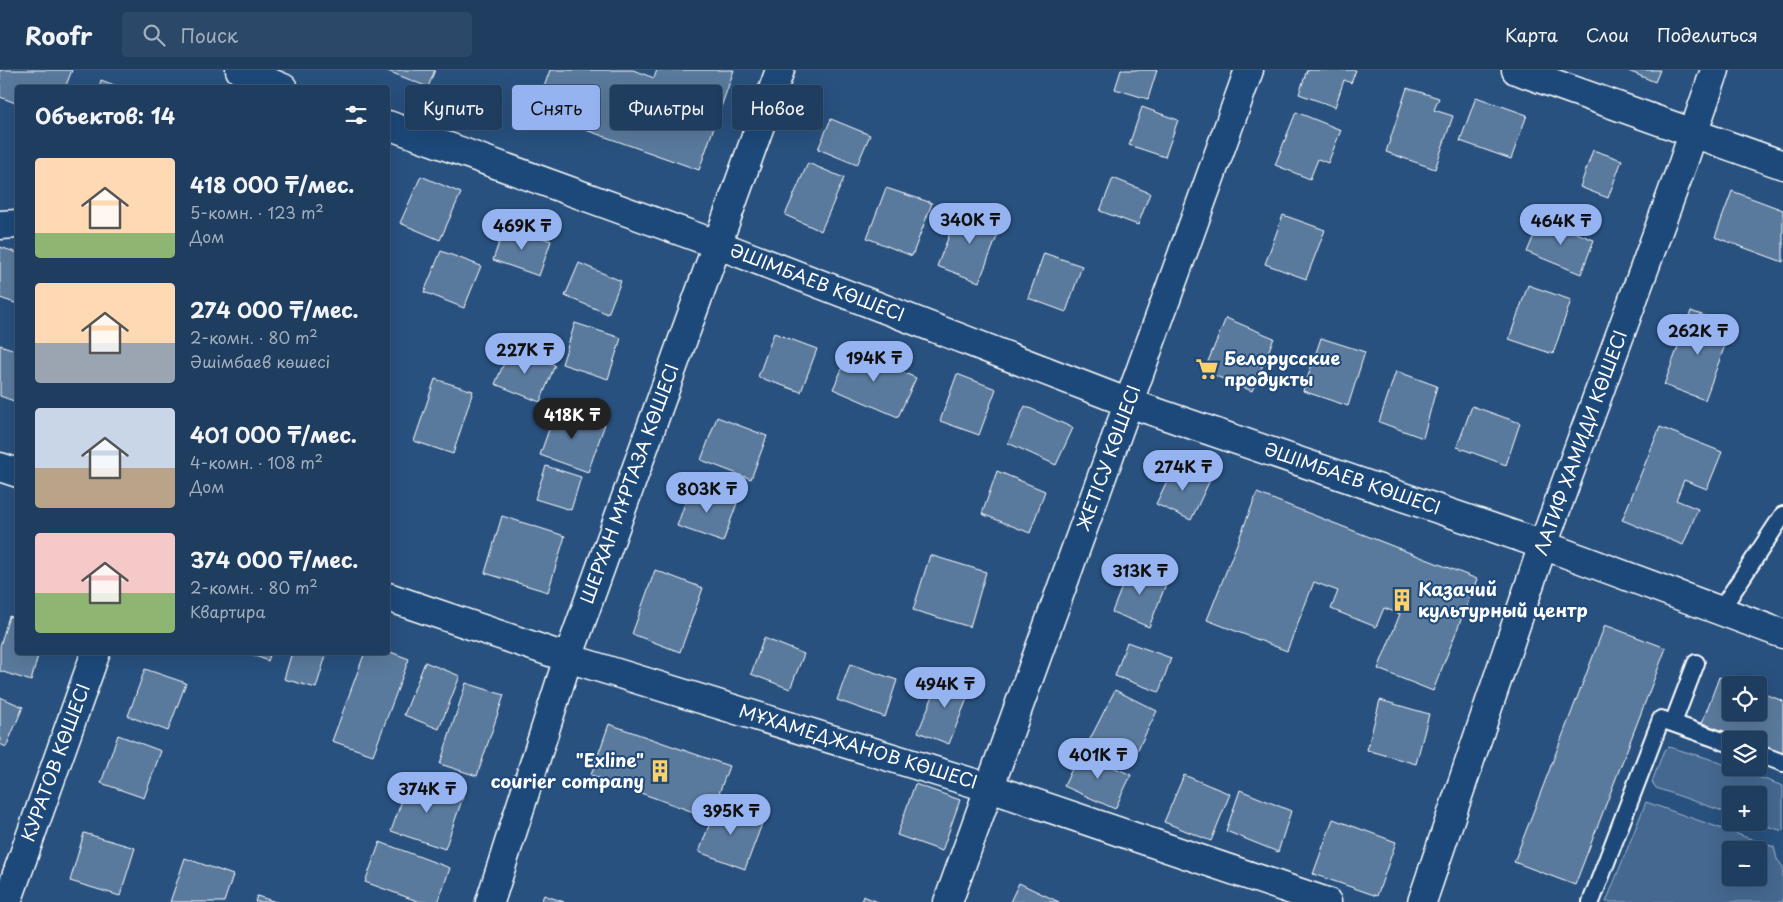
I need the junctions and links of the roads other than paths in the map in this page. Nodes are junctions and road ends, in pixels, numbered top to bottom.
1 (240, 70) edge
2 (294, 70) edge
3 (780, 70) edge
4 (1249, 70) edge
5 (1516, 70) edge
6 (1715, 70) edge
7 (276, 85) edge
8 (289, 85) edge
9 (390, 127) edge
10 (1694, 133) junction
11 (1783, 165) edge
12 (15, 224) edge
13 (0, 225) edge
14 (716, 244) junction
15 (1129, 403) junction
16 (0, 467) edge
17 (15, 472) edge
18 (1783, 515) edge
19 (1543, 545) junction
20 (390, 598) edge
21 (1720, 611) junction
22 (1783, 634) edge
23 (95, 655) edge
24 (568, 658) junction
25 (1696, 663) dead end
26 (1673, 723) junction
27 (1722, 741) edge
28 (1767, 757) edge
29 (1783, 762) edge
30 (990, 788) junction
31 (7, 902) edge
32 (490, 902) edge
33 (948, 902) edge
34 (1327, 902) edge
35 (1422, 902) edge
36 (1591, 902) edge

1 - 7 street
2 - 8 street
3 - 14 street, ШЕРХАН МҰРТАЗА КӨШЕСІ
4 - 15 street, ЖЕТІСУ КӨШЕСІ
5 - 10 street
6 - 10 street, ЛАТИФ ХАМИДИ КӨШЕСІ
9 - 14 street, ӘШІМБАЕВ КӨШЕСІ
10 - 11 street
10 - 19 street, ЛАТИФ ХАМИДИ КӨШЕСІ
12 - 13 street
14 - 15 street, ӘШІМБАЕВ КӨШЕСІ
14 - 24 street, ШЕРХАН МҰРТАЗА КӨШЕСІ
15 - 19 street, ӘШІМБАЕВ КӨШЕСІ
15 - 30 street, ЖЕТІСУ КӨШЕСІ
16 - 17 street
18 - 21 lane
19 - 21 street, ӘШІМБАЕВ КӨШЕСІ
19 - 35 street, ЛАТИФ ХАМИДИ КӨШЕСІ
20 - 24 street, МҰХАМЕДЖАНОВ КӨШЕСІ
21 - 22 street, ӘШІМБАЕВ КӨШЕСІ
23 - 31 street, КУРАТОВ КӨШЕСІ
24 - 30 street, МҰХАМЕДЖАНОВ КӨШЕСІ
24 - 32 street, ШЕРХАН МҰРТАЗА КӨШЕСІ
25 - 26 lane
26 - 27 lane
26 - 36 lane
28 - 29 lane
30 - 33 street, ЖЕТІСУ КӨШЕСІ
30 - 34 street, МҰХАМЕДЖАНОВ КӨШЕСІ

